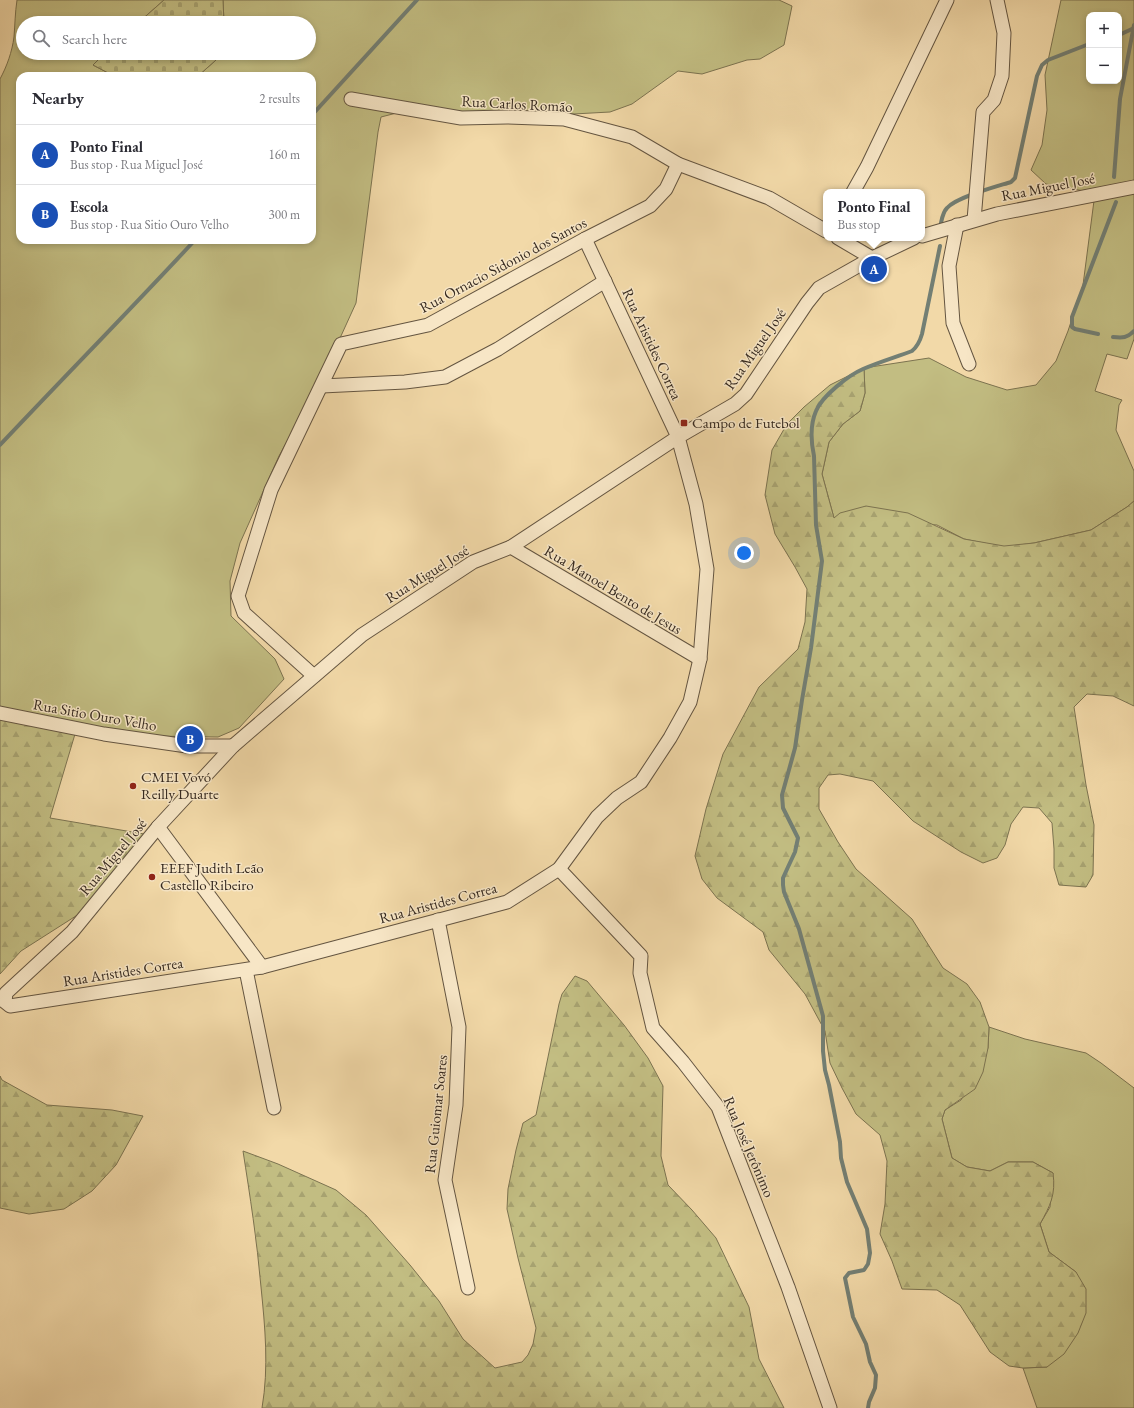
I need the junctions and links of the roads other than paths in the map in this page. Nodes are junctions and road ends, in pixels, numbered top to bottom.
1 (947, 0) edge
2 (997, 0) edge
3 (351, 99) dead end
4 (678, 164) junction
5 (1134, 187) edge
6 (855, 189) edge
7 (974, 220) junction
8 (957, 225) junction
9 (823, 229) edge
10 (925, 235) edge
11 (585, 238) junction
12 (843, 241) edge
13 (908, 241) edge
14 (872, 258) junction
15 (605, 281) junction
16 (969, 364) dead end
17 (322, 386) junction
18 (678, 437) junction
19 (511, 547) junction
20 (700, 659) junction
21 (314, 676) junction
22 (0, 713) edge
23 (233, 746) junction
24 (158, 828) junction
25 (559, 869) junction
26 (438, 920) junction
27 (262, 967) junction
28 (246, 970) junction
29 (5, 1002) joint
30 (274, 1108) dead end
31 (468, 1288) dead end
32 (830, 1408) edge

1 - 6 street
2 - 7 street
3 - 4 street, Rua Carlos Romão
4 - 9 street, Rua Carlos Romão
4 - 11 street, Rua Ornacio Sidonio dos Santos
5 - 7 street, Rua Miguel José
7 - 8 street, Rua Miguel José
8 - 10 street, Rua Miguel José
8 - 16 street
11 - 15 street, Rua Aristides Correa
11 - 17 street, Rua Ornacio Sidonio dos Santos
12 - 14 street
13 - 14 street, Rua Miguel José
14 - 18 street, Rua Miguel José
15 - 17 street
15 - 18 street, Rua Aristides Correa
17 - 21 street, Rua Ornacio Sidonio dos Santos
18 - 19 street, Rua Miguel José
18 - 20 street, Rua Aristides Correa
19 - 20 street, Rua Manoel Bento de Jesus
19 - 21 street, Rua Miguel José
20 - 25 street, Rua Aristides Correa
21 - 23 street, Rua Miguel José
22 - 23 street, Rua Sitio Ouro Velho
23 - 24 street, Rua Miguel José
24 - 27 street
24 - 29 street, Rua Miguel José
25 - 26 street, Rua Aristides Correa
25 - 32 street, Rua José Jerônimo
26 - 27 street, Rua Aristides Correa
26 - 31 street, Rua Guiomar Soares
27 - 28 street, Rua Aristides Correa
28 - 29 street, Rua Aristides Correa
28 - 30 street

